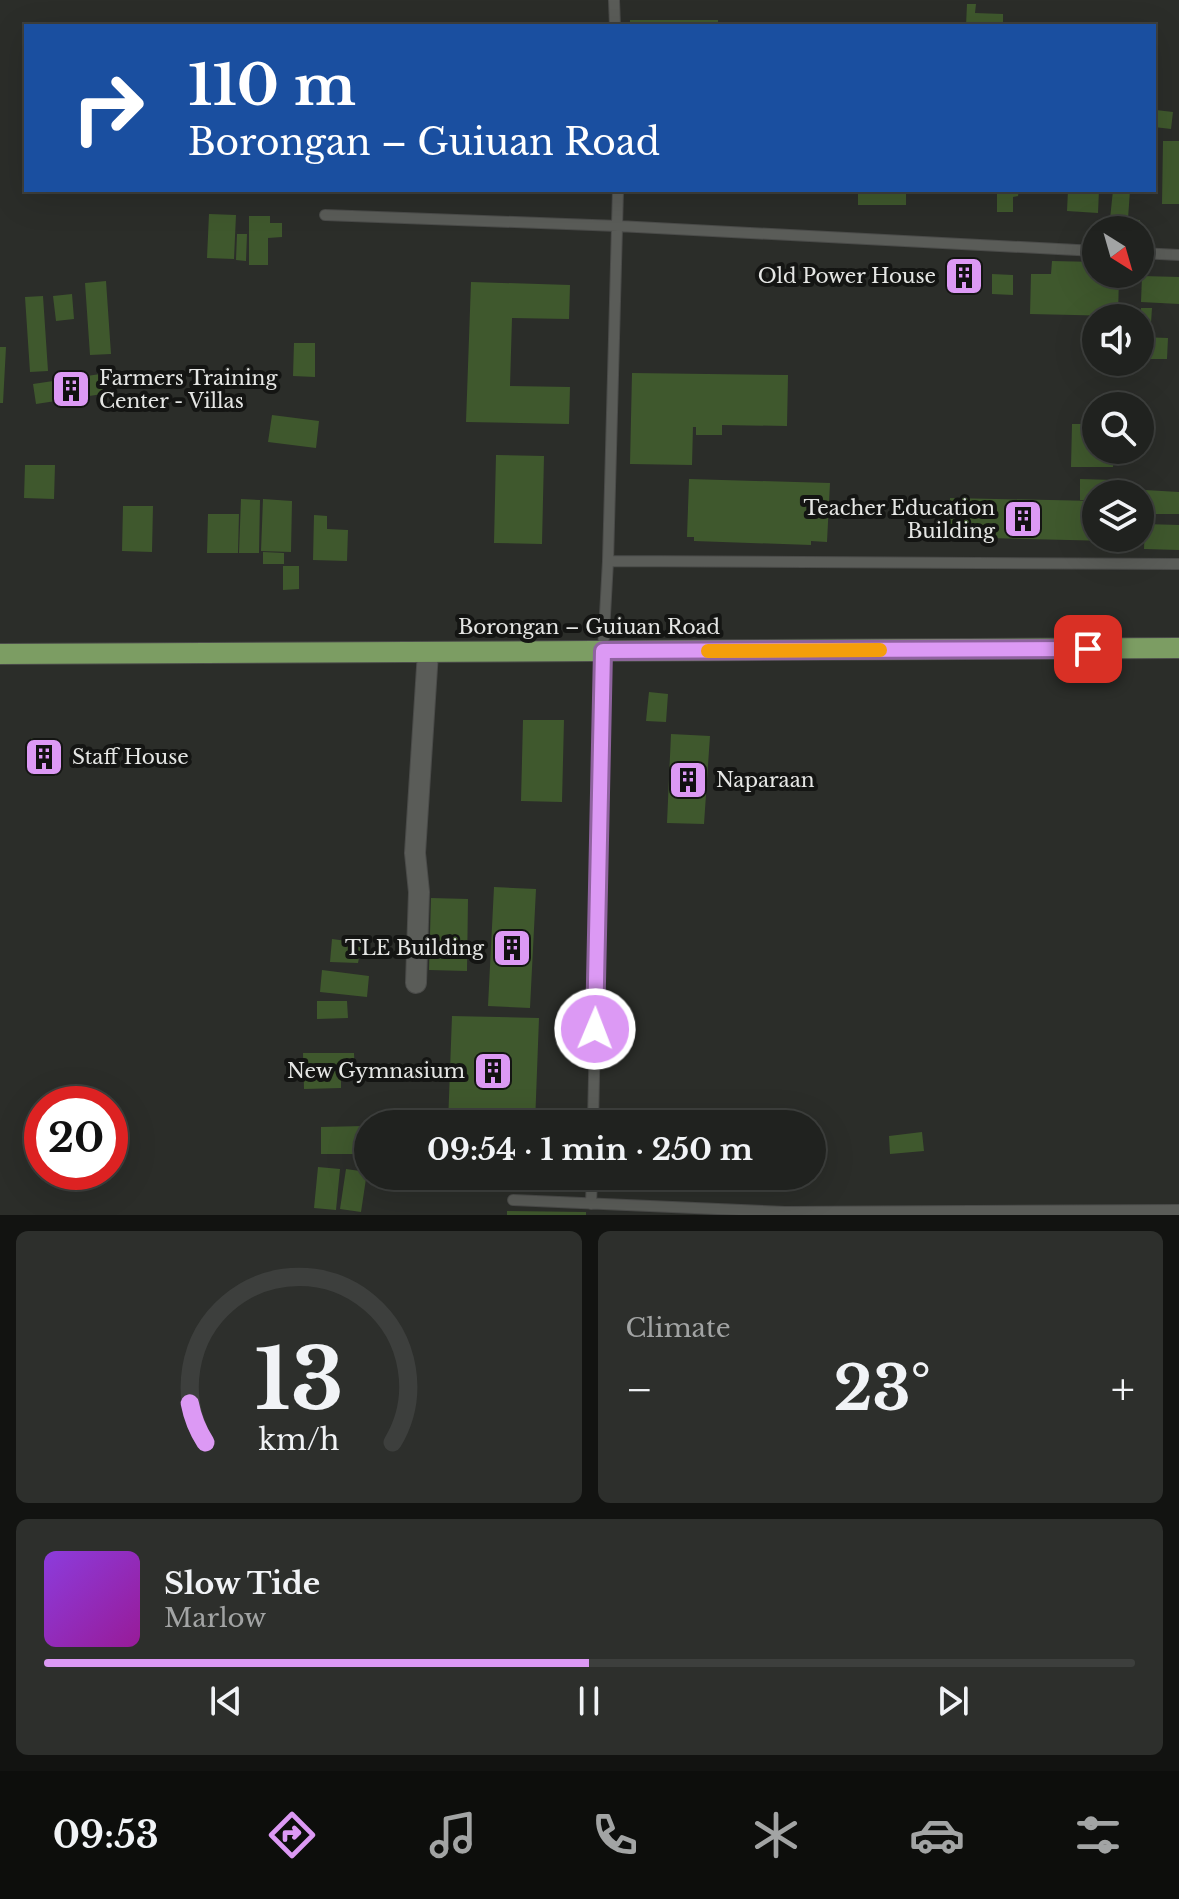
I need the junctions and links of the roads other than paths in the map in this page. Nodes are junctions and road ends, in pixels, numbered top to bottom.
1 (614, 0) edge
2 (615, 24) edge
3 (618, 192) edge
4 (325, 215) dead end
5 (618, 226) junction
6 (1082, 250) edge
7 (1154, 254) edge
8 (1179, 255) edge
9 (608, 561) junction
10 (1179, 564) edge
11 (1179, 648) edge
12 (603, 651) junction
13 (428, 652) junction
14 (0, 654) edge
15 (416, 983) dead end
16 (593, 1110) edge
17 (592, 1190) edge
18 (513, 1200) dead end
19 (591, 1204) junction
20 (1179, 1210) edge

1 - 2 lane
3 - 5 lane
4 - 5 lane
5 - 6 lane
5 - 9 lane
7 - 8 lane
9 - 10 lane
9 - 12 lane
11 - 12 main road, Borongan – Guiuan Road
12 - 13 main road, Borongan – Guiuan Road
12 - 16 lane
13 - 14 main road, Borongan – Guiuan Road
13 - 15 street
17 - 19 lane
18 - 19 lane
19 - 20 lane

